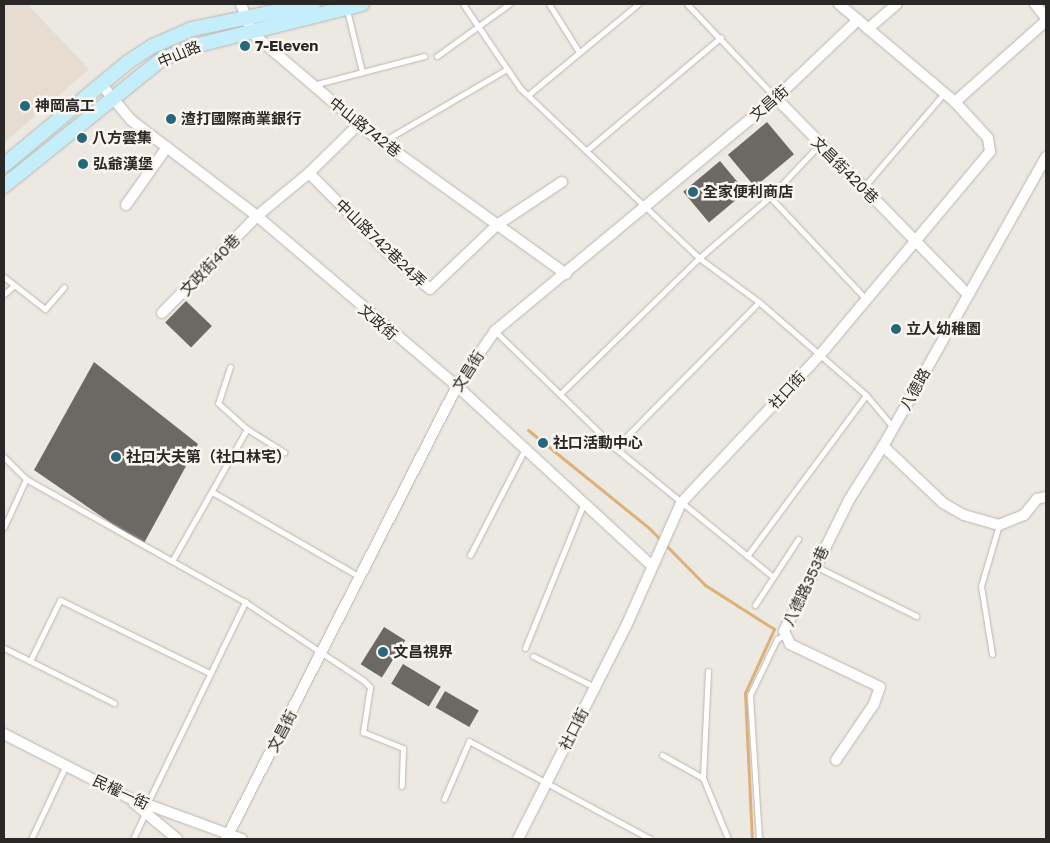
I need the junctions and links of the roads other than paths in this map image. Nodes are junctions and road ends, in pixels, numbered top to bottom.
1 (313, 4) edge
2 (362, 4) edge
3 (462, 4) edge
4 (509, 4) edge
5 (549, 4) edge
6 (638, 4) edge
7 (687, 4) edge
8 (839, 4) edge
9 (897, 4) edge
10 (1035, 4) edge
11 (632, 6) edge
12 (243, 10) edge
13 (347, 10) junction
14 (858, 20) junction
15 (1046, 20) edge
16 (478, 27) junction
17 (868, 28) junction
18 (252, 33) junction
19 (721, 38) junction
20 (580, 52) junction
21 (424, 56) dead end
22 (437, 56) dead end
23 (507, 69) junction
24 (362, 72) junction
25 (101, 84) junction
26 (312, 85) junction
27 (944, 93) junction
28 (528, 95) junction
29 (112, 98) junction
30 (776, 98) junction
31 (955, 102) junction
32 (359, 124) junction
33 (382, 142) junction
34 (819, 145) junction
35 (167, 147) junction
36 (587, 150) junction
37 (1046, 157) edge
38 (4, 165) edge
39 (309, 173) junction
40 (562, 182) dead end
41 (4, 186) edge
42 (863, 189) junction
43 (770, 197) junction
44 (126, 205) dead end
45 (644, 209) junction
46 (258, 216) junction
47 (497, 225) junction
48 (915, 241) junction
49 (699, 258) junction
50 (566, 274) junction
51 (4, 277) edge
52 (12, 287) junction
53 (64, 287) dead end
54 (4, 294) edge
55 (968, 294) junction
56 (865, 298) junction
57 (759, 302) junction
58 (162, 313) dead end
59 (496, 331) junction
60 (820, 355) junction
61 (230, 367) dead end
62 (457, 386) junction
63 (561, 393) junction
64 (866, 394) junction
65 (893, 428) junction
66 (247, 429) junction
67 (883, 446) junction
68 (525, 448) junction
69 (615, 448) junction
70 (284, 452) dead end
71 (4, 457) edge
72 (26, 479) junction
73 (214, 492) junction
74 (1046, 498) edge
75 (681, 503) junction
76 (582, 504) junction
77 (999, 525) junction
78 (4, 527) edge
79 (798, 539) dead end
80 (470, 555) dead end
81 (747, 556) junction
82 (172, 562) junction
83 (651, 565) junction
84 (814, 566) junction
85 (773, 577) junction
86 (361, 578) junction
87 (245, 602) junction
88 (755, 605) dead end
89 (916, 616) dead end
90 (785, 635) junction
91 (4, 648) edge
92 (525, 648) dead end
93 (323, 652) junction
94 (992, 654) dead end
95 (533, 656) dead end
96 (30, 662) junction
97 (708, 671) dead end
98 (210, 673) junction
99 (595, 688) junction
100 (114, 703) dead end
101 (4, 734) edge
102 (662, 755) dead end
103 (836, 760) dead end
104 (66, 765) junction
105 (703, 778) junction
106 (548, 783) junction
107 (402, 786) dead end
108 (444, 799) dead end
109 (146, 809) junction
110 (227, 837) edge
111 (32, 839) edge
112 (134, 839) edge
113 (177, 839) edge
114 (242, 839) edge
115 (518, 839) edge
116 (650, 839) edge
117 (728, 839) edge
118 (759, 839) edge

1 - 12 street, 中山路
2 - 13 street, 中山路
3 - 16 lane
4 - 16 lane
5 - 20 lane
6 - 11 lane
7 - 19 lane
8 - 14 street, 社口街
9 - 17 street
10 - 15 street
11 - 20 lane
12 - 18 street, 中山路742巷
12 - 25 street, 中山路
13 - 18 street, 中山路
13 - 24 lane
14 - 17 street, 社口街
14 - 30 street, 文昌街
15 - 31 street
16 - 22 lane
16 - 23 lane
17 - 27 street, 社口街
18 - 26 street, 中山路742巷
18 - 29 street, 中山路
19 - 30 lane
19 - 36 lane
20 - 28 lane
21 - 24 lane
23 - 28 lane
23 - 33 lane
24 - 26 lane
25 - 29 street, 文政街
25 - 38 street, 中山路
26 - 32 street, 中山路742巷
27 - 31 street, 社口街
27 - 42 lane
28 - 36 lane
29 - 35 street, 文政街
29 - 41 street, 中山路
30 - 34 street, 文昌街420巷
30 - 45 street, 文昌街
31 - 48 street, 社口街
32 - 33 street, 中山路742巷
32 - 39 street, 文政街40巷
33 - 47 street, 中山路742巷
34 - 42 street, 文昌街420巷
34 - 43 lane
35 - 44 street
35 - 46 street, 文政街
36 - 45 lane
37 - 55 street, 八德路
39 - 46 street, 文政街40巷
39 - 47 street, 中山路742巷24弄
40 - 47 street
42 - 48 street, 文昌街420巷
43 - 49 lane
43 - 56 lane
45 - 49 lane
45 - 50 street, 文昌街
46 - 58 street, 文政街40巷
46 - 62 street, 文政街
47 - 50 street, 中山路742巷
48 - 55 street, 文昌街420巷
48 - 56 street, 社口街
49 - 57 lane
49 - 63 lane
50 - 59 street, 文昌街
51 - 52 lane
52 - 53 lane
52 - 54 lane
55 - 65 street, 八德路
56 - 60 street, 社口街
57 - 60 lane
57 - 69 lane
59 - 62 street, 文昌街
59 - 63 lane
60 - 64 lane
60 - 75 street, 社口街
61 - 66 lane
62 - 68 street, 文政街
62 - 86 street, 文昌街
63 - 69 lane
64 - 65 lane
64 - 81 lane
65 - 67 street, 八德路
66 - 70 lane
66 - 73 lane
67 - 77 street
67 - 84 street, 八德路353巷
68 - 76 street, 文政街
68 - 80 lane
69 - 75 lane
71 - 72 lane
72 - 78 lane
72 - 82 lane
73 - 82 lane
73 - 86 lane
74 - 77 street
75 - 81 lane
75 - 83 street, 社口街
76 - 83 street, 文政街
76 - 92 lane
77 - 94 lane
79 - 85 lane
81 - 85 lane
82 - 87 lane
83 - 99 street, 社口街
84 - 89 lane
84 - 90 street, 八德路353巷
85 - 88 lane
86 - 93 street, 文昌街
87 - 93 lane
87 - 98 lane
90 - 103 street, 八德路353巷
90 - 118 lane
91 - 96 lane
93 - 107 lane
93 - 110 street, 文昌街
95 - 99 lane
96 - 98 lane
96 - 100 lane
97 - 105 lane
98 - 109 lane
99 - 106 street, 社口街
101 - 104 street, 民權一街
102 - 105 lane
104 - 109 street, 民權一街
104 - 111 lane
105 - 117 lane
106 - 108 lane
106 - 115 street, 社口街
106 - 116 lane
109 - 110 street, 民權一街
109 - 112 lane
109 - 113 street
110 - 114 street, 民權一街

